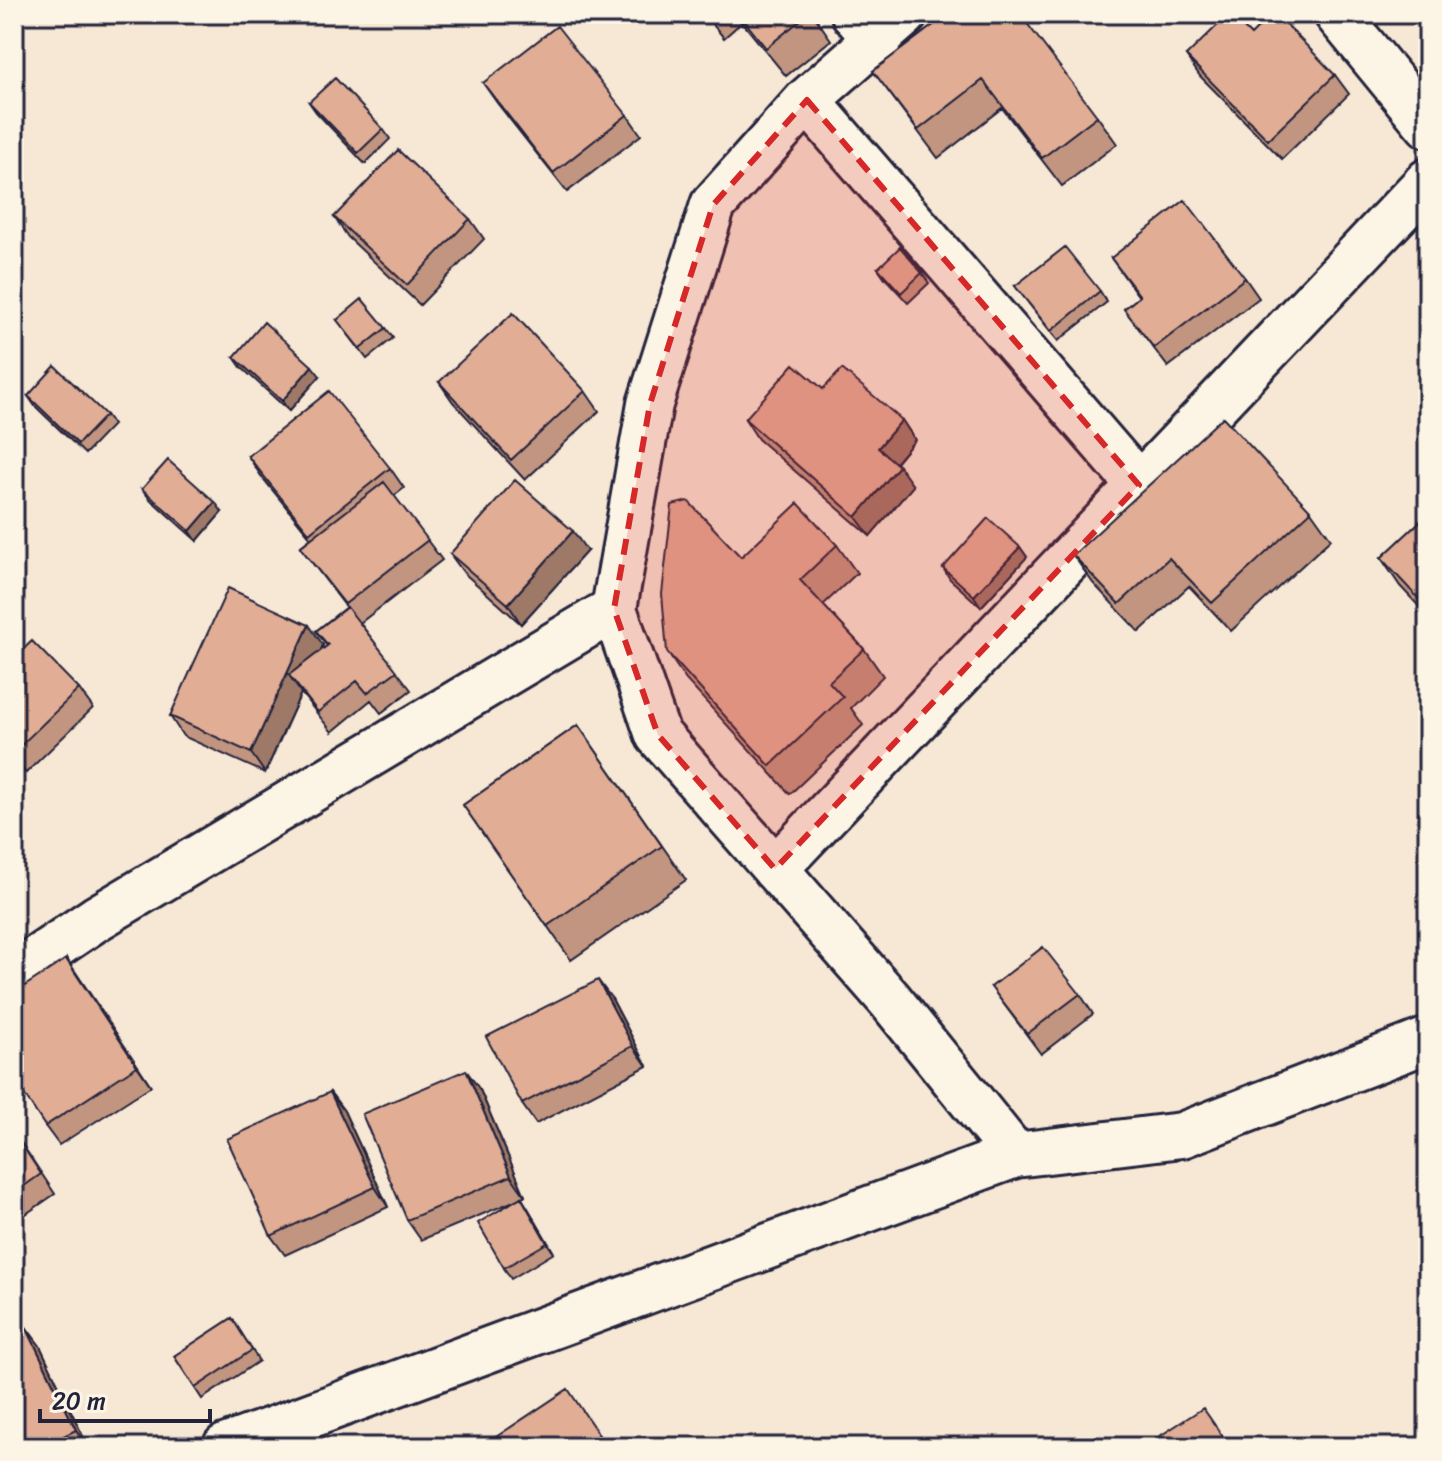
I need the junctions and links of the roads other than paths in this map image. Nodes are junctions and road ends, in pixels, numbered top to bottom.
1 (1337, 14) edge
2 (879, 23) edge
3 (807, 100) junction
4 (1428, 125) edge
5 (1428, 181) edge
6 (1139, 485) junction
7 (614, 609) junction
8 (775, 869) junction
9 (14, 974) edge
10 (1428, 1040) edge
11 (1015, 1155) junction
12 (225, 1447) edge

1 - 4 street
2 - 3 street
3 - 6 street
3 - 7 street
5 - 6 street
6 - 8 street
7 - 8 street
7 - 9 street
8 - 11 street
10 - 11 street
11 - 12 street

